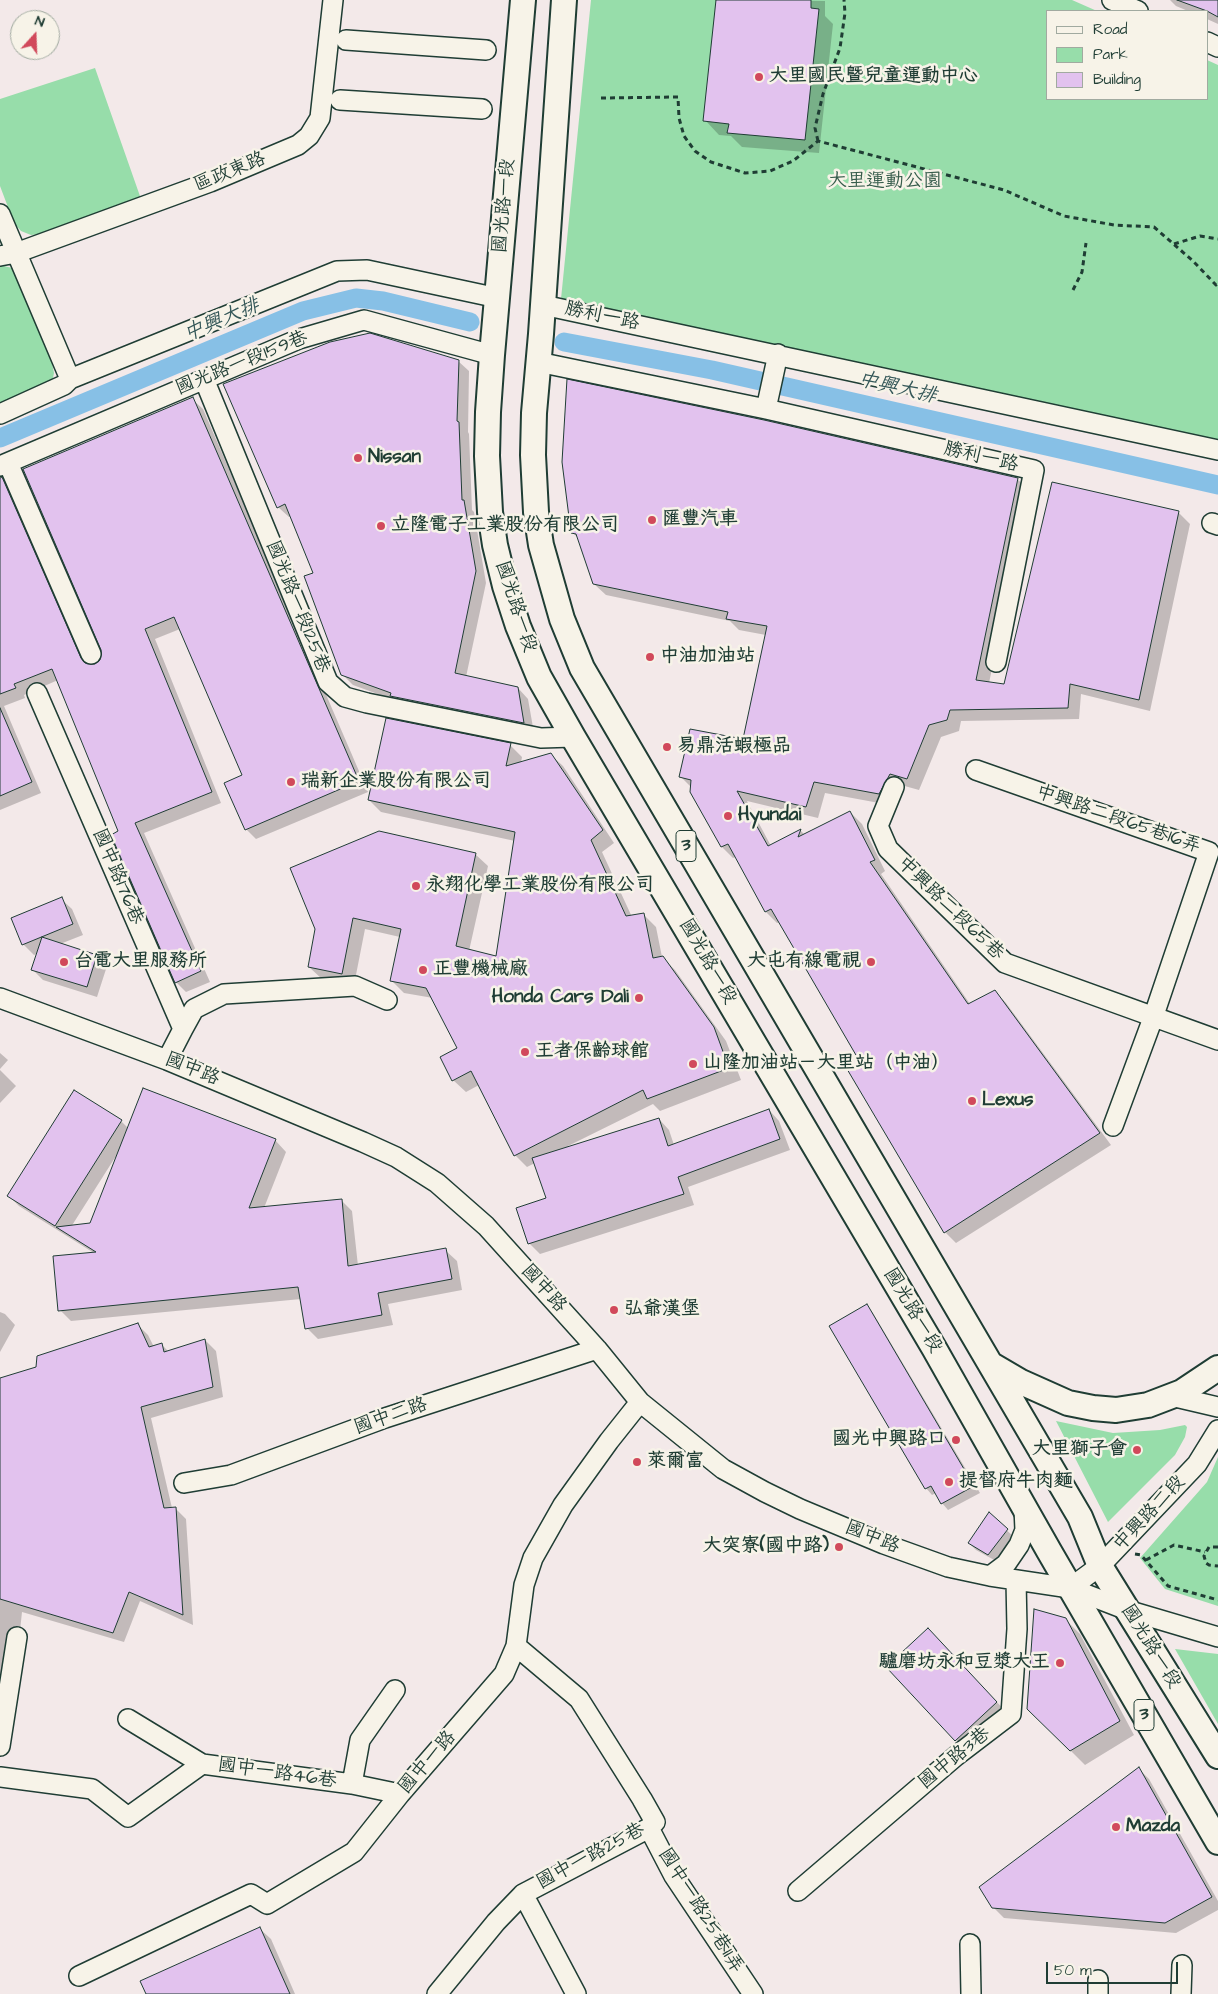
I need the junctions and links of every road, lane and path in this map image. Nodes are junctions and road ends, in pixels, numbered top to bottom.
1 (333, 0) edge
2 (523, 0) edge
3 (564, 0) edge
4 (844, 0) edge
5 (1112, 0) edge
6 (1136, 10) edge
7 (346, 40) dead end
8 (486, 50) dead end
9 (601, 98) dead end
10 (340, 100) dead end
11 (482, 109) dead end
12 (818, 141) junction
13 (0, 214) edge
14 (1218, 240) edge
15 (1086, 243) dead end
16 (1173, 244) junction
17 (8, 255) edge
18 (1218, 283) edge
19 (1073, 290) dead end
20 (498, 298) junction
21 (543, 305) junction
22 (778, 354) junction
23 (492, 355) junction
24 (538, 362) junction
25 (204, 379) junction
26 (70, 380) junction
27 (766, 409) junction
28 (0, 414) edge
29 (1218, 450) edge
30 (4, 465) edge
31 (91, 654) dead end
32 (996, 662) dead end
33 (37, 693) dead end
34 (573, 737) junction
35 (976, 770) dead end
36 (894, 787) dead end
37 (0, 998) edge
38 (387, 1000) dead end
39 (1153, 1018) junction
40 (183, 1028) junction
41 (1218, 1040) edge
42 (167, 1060) junction
43 (1113, 1126) dead end
44 (597, 1350) junction
45 (991, 1364) junction
46 (1218, 1368) edge
47 (1171, 1396) junction
48 (640, 1402) junction
49 (1218, 1408) edge
50 (1218, 1430) edge
51 (184, 1483) dead end
52 (1024, 1507) junction
53 (1218, 1546) edge
54 (1130, 1552) dead end
55 (1205, 1552) junction
56 (1146, 1560) junction
57 (1100, 1566) junction
58 (1218, 1566) edge
59 (990, 1576) junction
60 (1016, 1580) junction
61 (1070, 1588) junction
62 (1218, 1600) edge
63 (1127, 1610) junction
64 (17, 1637) dead end
65 (1218, 1637) edge
66 (516, 1646) junction
67 (395, 1690) dead end
68 (128, 1719) dead end
69 (0, 1746) edge
70 (1218, 1756) edge
71 (202, 1764) junction
72 (0, 1777) edge
73 (352, 1784) junction
74 (400, 1794) junction
75 (649, 1828) junction
76 (1218, 1842) edge
77 (798, 1890) dead end
78 (523, 1894) junction
79 (970, 1944) dead end
80 (1182, 1964) dead end
81 (79, 1976) dead end
82 (437, 1994) edge
83 (576, 1994) edge
84 (753, 1994) edge
85 (972, 1994) edge
86 (1181, 1994) edge

1 - 17 street, 區政東路
2 - 20 main road, 國光路一段 / 3
3 - 21 main road, 國光路一段 / 3
4 - 12 path
5 - 6 street
7 - 8 street
9 - 12 path
10 - 11 street
12 - 16 path
13 - 17 street
14 - 16 path
15 - 19 path
16 - 18 path
17 - 26 street
20 - 23 main road, 國光路一段 / 3
20 - 26 street
21 - 22 street, 勝利一路
21 - 24 main road, 國光路一段 / 3
22 - 27 street
22 - 29 street, 勝利一路
23 - 25 street, 國光路一段159巷
23 - 34 main road, 國光路一段 / 3
24 - 27 street, 勝利一路
24 - 45 main road, 國光路一段 / 3
25 - 30 street, 國光路一段159巷
25 - 34 street, 國光路一段125巷
26 - 28 street
27 - 32 street, 勝利一路
30 - 31 street
33 - 40 street, 國中路176巷
34 - 52 main road, 國光路一段 / 3
35 - 39 street, 中興路二段65巷16弄
36 - 39 street, 中興路二段65巷
37 - 42 street, 國中路
38 - 40 street
39 - 41 street, 中興路二段65巷
39 - 43 street
40 - 42 street
42 - 44 street, 國中路
44 - 48 street, 國中路
44 - 51 street, 國中二路
45 - 47 main road
45 - 57 main road, 國光路一段 / 3
46 - 47 main road
47 - 49 street
48 - 59 street, 國中路
48 - 66 street, 國中一路
50 - 57 street, 中興路二段
52 - 59 street
52 - 61 main road, 國光路一段 / 3
53 - 55 path
54 - 56 path
55 - 56 path
55 - 58 path
56 - 62 path
57 - 61 street, 中興路二段
57 - 63 main road, 國光路一段 / 3
59 - 60 street, 國中路
60 - 61 street, 國中路
60 - 77 street, 國中路3巷
61 - 63 street, 國中路
61 - 76 main road, 國光路一段 / 3
63 - 65 street, 國中路
63 - 70 main road, 國光路一段 / 3
64 - 69 street
66 - 74 street, 國中一路
66 - 75 street, 國中一路25巷
67 - 73 street
68 - 71 street
71 - 72 street, 國中一路46巷
71 - 73 street, 國中一路46巷
73 - 74 street, 國中一路46巷
74 - 81 street, 國中一路
75 - 78 street, 國中一路25巷
75 - 84 street, 國中一路25巷11弄
78 - 82 street, 國中一路25巷
78 - 83 street
79 - 85 street
80 - 86 street

